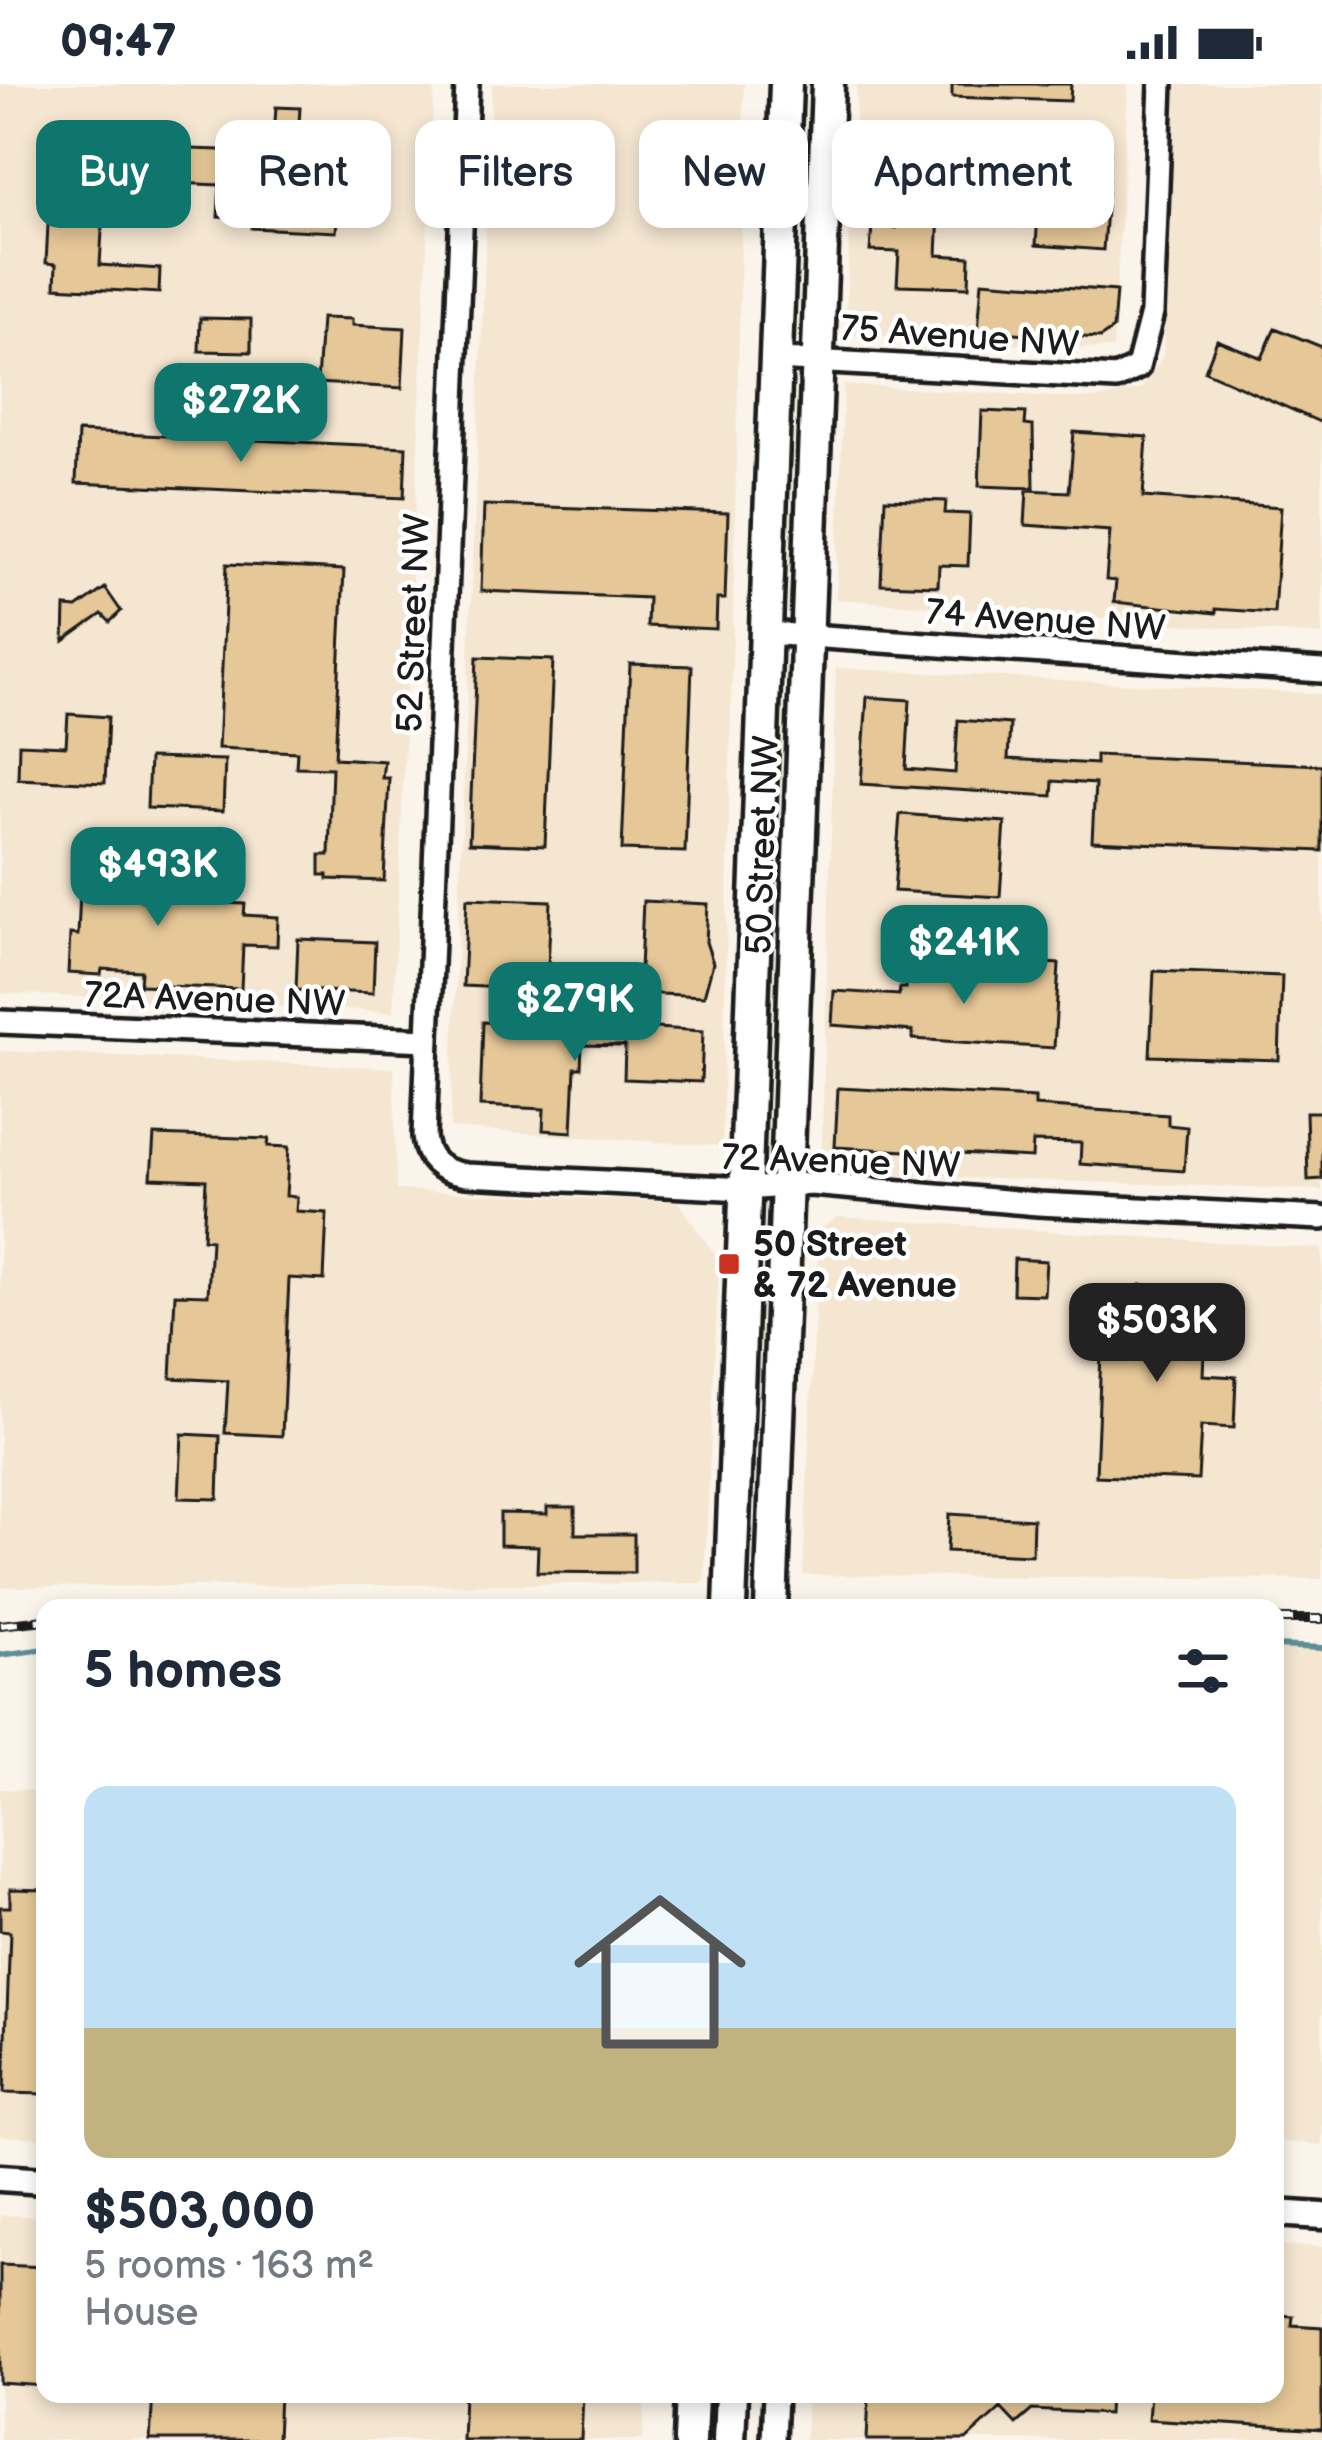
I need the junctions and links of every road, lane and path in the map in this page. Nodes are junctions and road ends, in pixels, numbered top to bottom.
1 (467, 84) edge
2 (786, 84) edge
3 (828, 84) edge
4 (1161, 84) edge
5 (776, 358) junction
6 (817, 359) junction
7 (765, 633) junction
8 (808, 635) junction
9 (1322, 670) edge
10 (0, 1022) edge
11 (428, 1040) junction
12 (433, 1162) joint
13 (788, 1184) junction
14 (745, 1189) junction
15 (1322, 1219) edge
16 (730, 1599) edge
17 (771, 1599) edge
18 (0, 2178) edge
19 (36, 2180) edge
20 (1284, 2214) edge
21 (1322, 2216) edge
22 (692, 2403) edge
23 (731, 2403) edge
24 (774, 2403) edge
25 (690, 2440) edge
26 (729, 2440) edge
27 (772, 2440) edge

1 - 11 street, 52 Street NW
2 - 5 main road, 50 Street NW
3 - 6 main road, 50 Street NW
4 - 6 street, 75 Avenue NW
5 - 6 street, 75 Avenue NW
5 - 7 main road, 50 Street NW
6 - 8 main road, 50 Street NW
7 - 8 street, 74 Avenue NW
7 - 14 main road, 50 Street NW
8 - 9 street, 74 Avenue NW
8 - 13 main road, 50 Street NW
10 - 11 street, 72A Avenue NW
11 - 12 street, 52 Street NW
12 - 14 street, 72 Avenue NW
13 - 14 street, 72 Avenue NW
13 - 15 street, 72 Avenue NW
13 - 17 main road, 50 Street NW
14 - 16 main road, 50 Street NW
18 - 19 street
20 - 21 street
22 - 25 main road
23 - 26 main road
24 - 27 street

